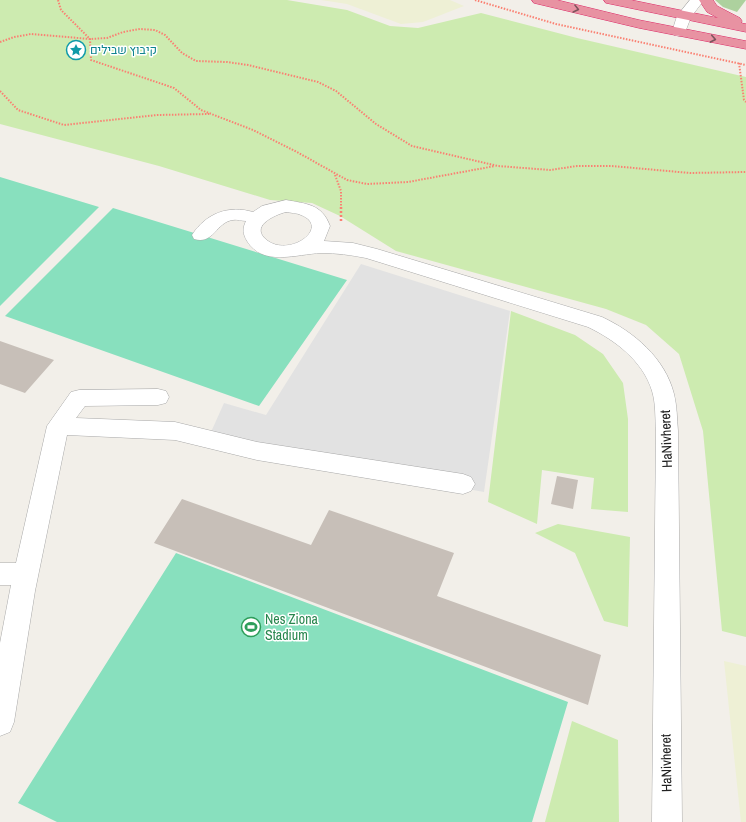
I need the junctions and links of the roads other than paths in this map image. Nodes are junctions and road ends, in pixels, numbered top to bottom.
1 (539, 0) edge
2 (611, 0) edge
3 (631, 0) edge
4 (668, 0) edge
5 (697, 0) edge
6 (706, 0) edge
7 (684, 16) junction
8 (746, 24) edge
9 (746, 28) edge
10 (679, 32) junction
11 (746, 45) edge
12 (316, 216) junction
13 (256, 218) junction
14 (202, 235) dead end
15 (304, 248) junction
16 (370, 253) junction
17 (158, 397) dead end
18 (58, 426) junction
19 (463, 484) dead end
20 (0, 574) edge
21 (26, 574) junction
22 (0, 722) edge
23 (667, 822) edge

1 -> 10 highway
2 - 7 highway
3 - 4 highway
5 - 7 street
6 - 8 highway
7 - 9 highway
7 - 10 street
10 -> 11 highway
12 - 13 street
12 - 15 street
12 - 16 street, HaNivheret
13 - 14 street
13 - 15 street
15 - 16 street, HaNivheret
16 - 23 street, HaNivheret
17 - 18 street
18 - 19 street
18 - 21 street
20 - 21 street
21 - 22 street

